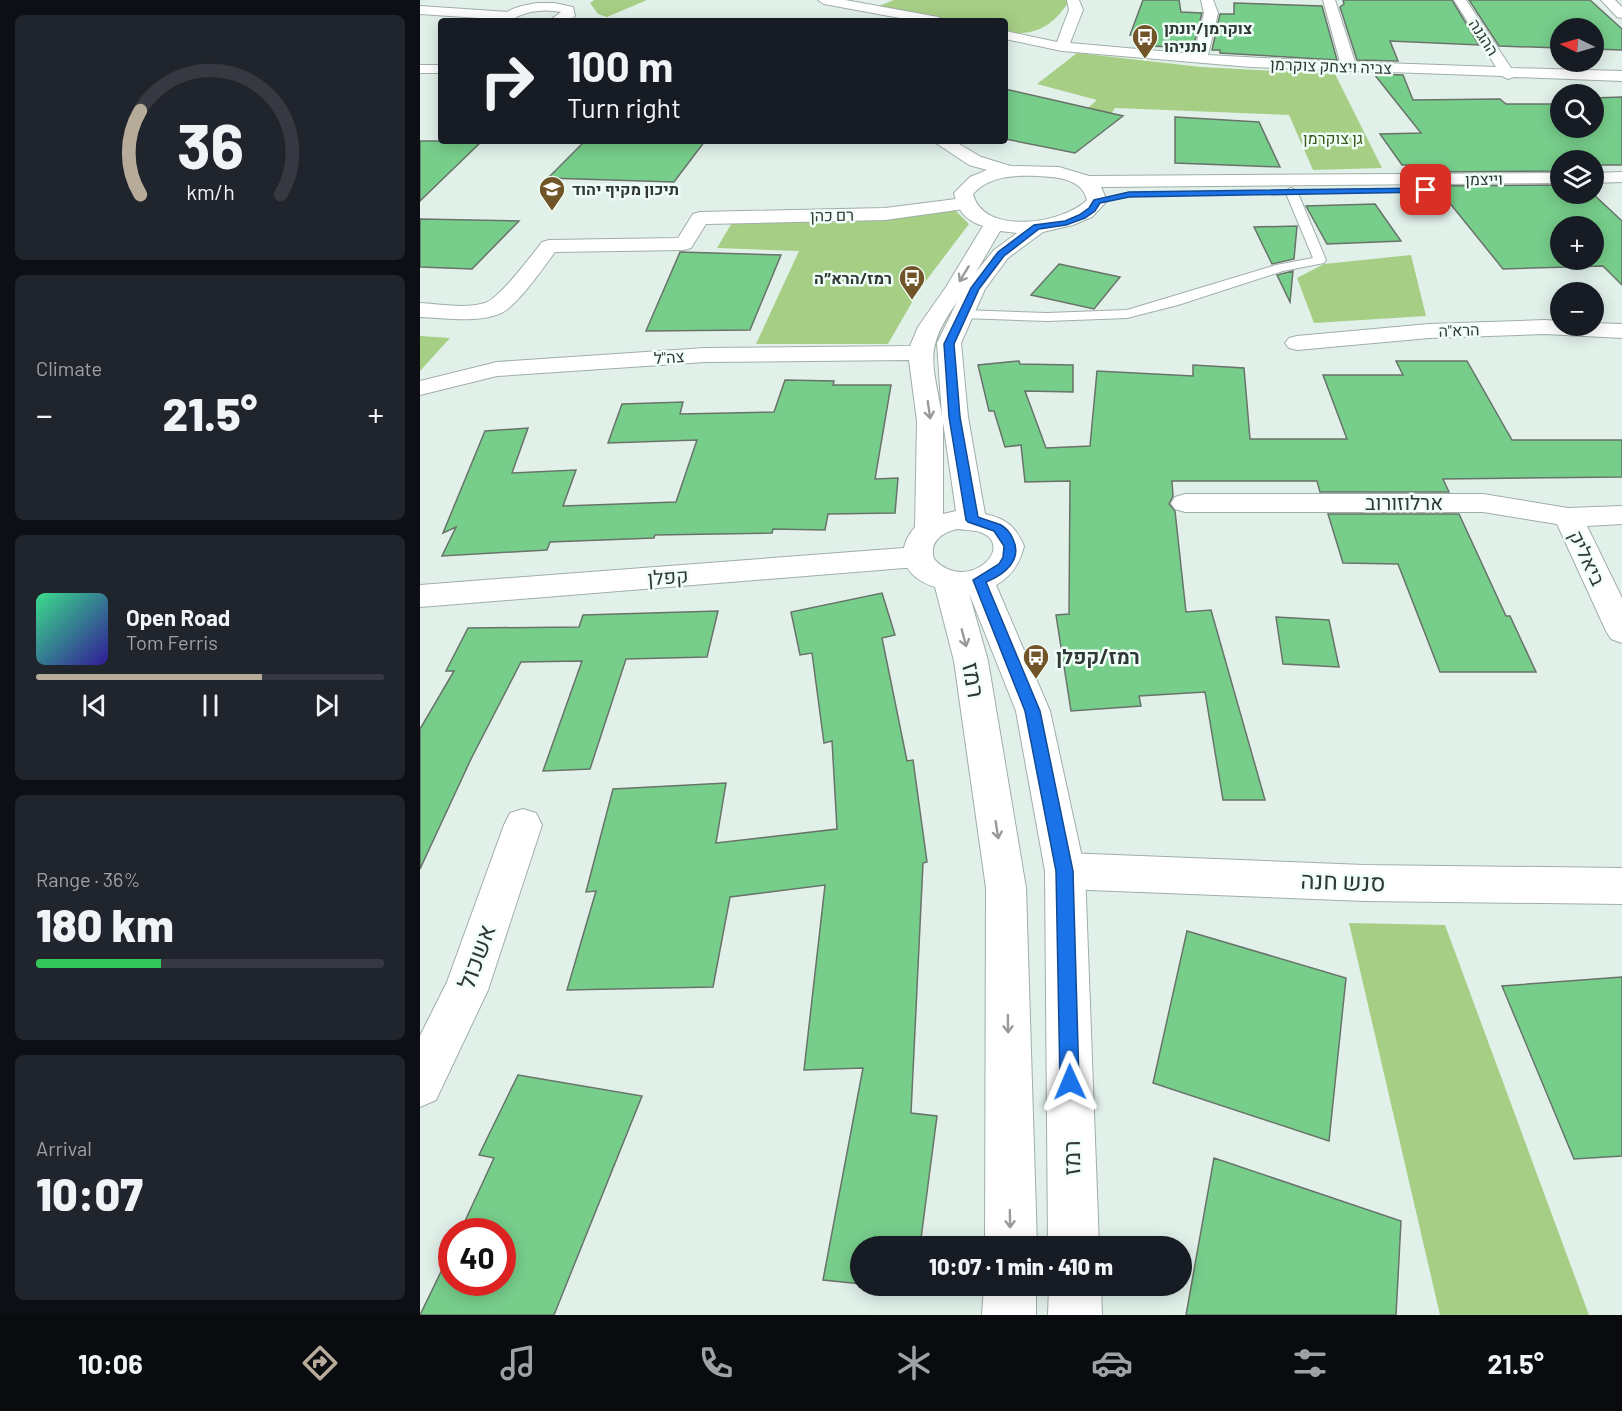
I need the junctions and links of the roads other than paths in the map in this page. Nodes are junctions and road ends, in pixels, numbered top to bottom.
1 (570, 0) edge
2 (824, 0) edge
3 (1073, 0) edge
4 (1207, 0) edge
5 (1329, 0) edge
6 (1460, 0) edge
7 (1607, 0) edge
8 (420, 10) edge
9 (1622, 14) edge
10 (558, 16) edge
11 (500, 18) edge
12 (512, 18) edge
13 (922, 18) edge
14 (1008, 36) edge
15 (1062, 46) junction
16 (1200, 59) junction
17 (1348, 67) junction
18 (420, 69) edge
19 (438, 69) edge
20 (1508, 74) junction
21 (1622, 76) edge
22 (946, 144) edge
23 (981, 169) junction
24 (1622, 177) edge
25 (1550, 178) edge
26 (1604, 178) edge
27 (1084, 182) junction
28 (1550, 190) edge
29 (1604, 190) edge
30 (1622, 190) edge
31 (1291, 191) junction
32 (1097, 201) junction
33 (964, 204) junction
34 (994, 223) junction
35 (1037, 227) junction
36 (420, 310) edge
37 (963, 314) junction
38 (1622, 331) edge
39 (1297, 343) dead end
40 (920, 352) junction
41 (420, 388) edge
42 (1185, 502) dead end
43 (1622, 515) edge
44 (1568, 517) junction
45 (972, 520) junction
46 (929, 530) junction
47 (916, 557) junction
48 (964, 581) junction
49 (420, 596) edge
50 (1622, 631) edge
51 (523, 825) dead end
52 (1065, 871) junction
53 (1622, 886) edge
54 (420, 1084) edge
55 (1011, 1236) edge
56 (1074, 1236) edge
57 (1010, 1296) edge
58 (1075, 1296) edge
59 (1009, 1315) edge
60 (1075, 1315) edge

1 - 10 street
2 - 13 street
3 - 15 street
4 - 16 street
5 - 17 street
6 - 20 street, ההגנה
7 - 9 street
8 - 11 street
10 - 12 street
14 - 15 street, צביה ויצחק צוקרמן
15 - 16 street, צביה ויצחק צוקרמן
16 - 17 street, צביה ויצחק צוקרמן
17 - 20 street, צביה ויצחק צוקרמן
18 - 19 street
20 - 21 street, צביה ויצחק צוקרמן
22 - 23 street
23 - 27 street, וייצמן
23 - 33 street
24 - 26 street
25 - 27 street, וייצמן
27 - 32 street
28 - 31 street
29 - 30 street
31 - 32 street
31 - 37 lane
32 - 35 street
33 - 34 street
33 - 36 street, רם כהן
34 - 35 street
34 -> 40 street
35 - 37 street
37 - 45 street
38 - 39 street, הרא"ה
40 - 41 street, צה"ל
40 -> 46 street
42 - 44 street, ארלוזורוב
43 - 44 street, ארלוזורוב
44 - 50 street, ביאליק
45 - 46 street
45 - 48 street
46 - 47 street
47 - 48 street
47 - 49 street, קפלן
48 - 52 street, רמז
48 -> 55 street, רמז
51 - 54 street, אשכול
52 - 53 street, סנש חנה
52 - 56 street, רמז
57 - 59 street
58 - 60 street

